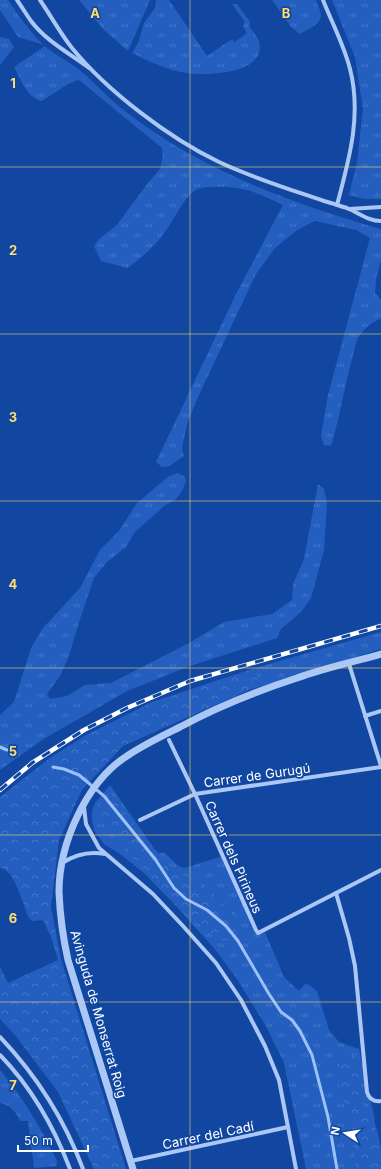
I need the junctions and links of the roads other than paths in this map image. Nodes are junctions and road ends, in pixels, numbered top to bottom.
1 (17, 0) edge
2 (40, 0) edge
3 (323, 0) edge
4 (100, 76) junction
5 (337, 205) junction
6 (381, 207) edge
7 (349, 209) junction
8 (381, 221) edge
9 (381, 654) edge
10 (349, 664) junction
11 (381, 711) edge
12 (365, 716) junction
13 (169, 740) dead end
14 (381, 766) edge
15 (195, 794) junction
16 (86, 799) junction
17 (140, 820) dead end
18 (107, 855) junction
19 (62, 864) junction
20 (381, 870) edge
21 (336, 892) junction
22 (0, 1036) edge
23 (0, 1055) edge
24 (381, 1101) edge
25 (288, 1128) junction
26 (131, 1161) junction
27 (70, 1169) edge
28 (83, 1169) edge
29 (133, 1169) edge
30 (296, 1169) edge

1 - 4 street
2 - 4 street
3 - 5 street
4 - 5 street
5 - 7 street
6 - 7 street
7 - 8 street
9 - 10 street, Avinguda de Monserrat Roig
10 - 12 street
10 - 16 street, Avinguda de Monserrat Roig
11 - 12 street
12 - 14 street
13 - 15 street, Carrer dels Pirineus
14 - 15 street, Carrer de Gurugú
15 - 17 street, Carrer de Gurugú
15 - 21 street, Carrer dels Pirineus
16 - 18 street
16 - 19 street, Avinguda de Monserrat Roig
18 - 19 street
18 - 25 street
19 - 26 street, Avinguda de Monserrat Roig
20 - 21 street
21 - 24 street
22 - 28 street
23 - 27 street
25 - 26 street, Carrer del Cadí
25 - 30 street
26 - 29 street, Avinguda de Monserrat Roig

